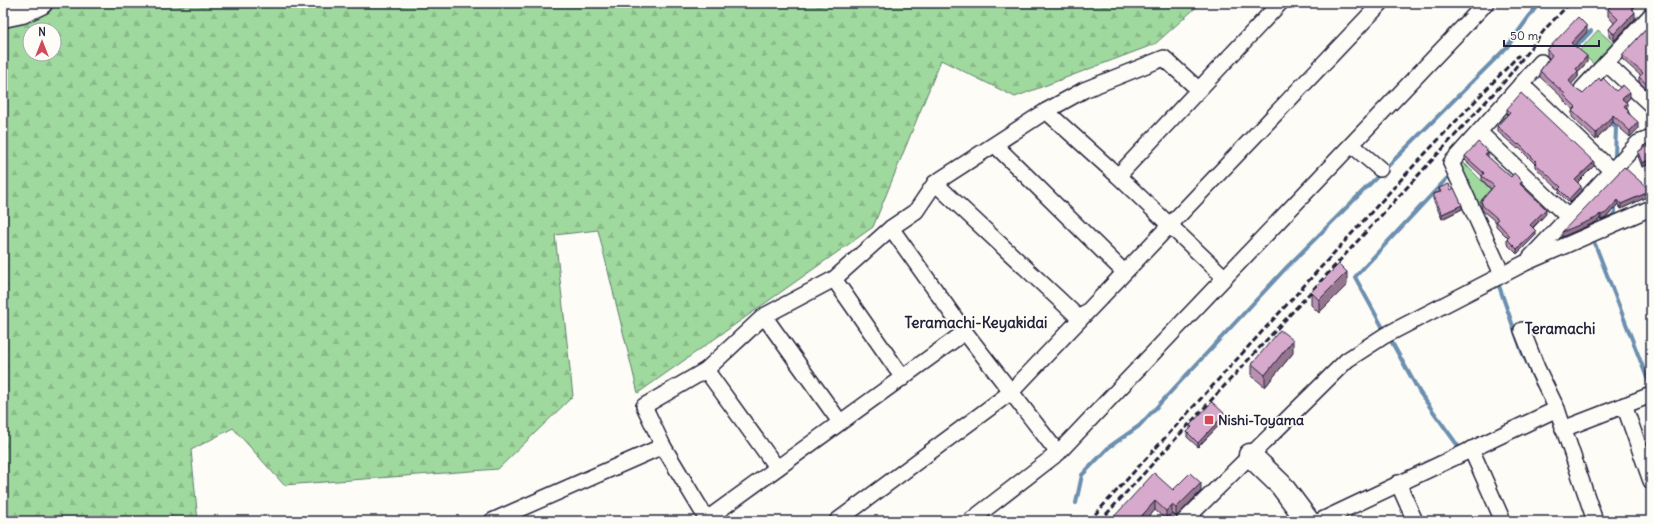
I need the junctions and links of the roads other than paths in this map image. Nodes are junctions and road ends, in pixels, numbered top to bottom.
1 (41, 3) edge
2 (1280, 3) edge
3 (1381, 3) edge
4 (1486, 3) edge
5 (1651, 15) edge
6 (3, 16) edge
7 (1541, 62) dead end
8 (1606, 63) junction
9 (1521, 84) junction
10 (1198, 89) junction
11 (1582, 89) dead end
12 (1651, 105) edge
13 (1046, 111) junction
14 (1479, 132) junction
15 (1651, 138) edge
16 (995, 145) junction
17 (1352, 145) junction
18 (1380, 170) dead end
19 (1612, 170) junction
20 (1118, 176) junction
21 (935, 183) junction
22 (1651, 208) edge
23 (1568, 217) junction
24 (1169, 225) junction
25 (892, 228) junction
26 (1525, 263) junction
27 (1124, 272) junction
28 (1502, 274) junction
29 (1224, 277) junction
30 (834, 279) junction
31 (764, 316) junction
32 (1080, 319) junction
33 (1522, 330) dead end
34 (966, 332) junction
35 (706, 370) junction
36 (903, 378) junction
37 (1011, 392) junction
38 (1651, 395) edge
39 (1624, 405) junction
40 (1557, 409) junction
41 (840, 422) junction
42 (1563, 429) junction
43 (663, 446) junction
44 (1471, 449) junction
45 (1058, 453) junction
46 (1250, 455) junction
47 (777, 468) junction
48 (1651, 481) edge
49 (1398, 483) junction
50 (988, 516) edge
51 (707, 520) edge
52 (492, 521) edge
53 (837, 521) edge
54 (970, 521) edge
55 (1184, 521) edge
56 (1308, 521) edge
57 (1320, 521) edge
58 (1415, 521) edge
59 (1503, 521) edge
60 (1595, 521) edge

1 - 6 main road
2 - 10 street
3 - 24 street
4 - 17 street
5 - 8 street
7 - 9 street
8 - 11 street
8 - 12 street
9 - 14 street
9 - 19 street
10 - 13 street
10 - 20 street
13 - 16 street
13 - 20 street
14 - 23 street
14 - 28 street
15 - 19 street
16 - 21 street
16 - 27 street
17 - 18 street
17 - 29 street
19 - 23 street
20 - 24 street
21 - 25 street
21 - 32 street
22 - 26 street
23 - 26 street
24 - 27 street
24 - 29 street
25 - 30 street
25 - 34 street
26 - 28 street
27 - 32 street
28 - 46 street
29 - 45 street
30 - 31 street
30 - 36 street
31 - 35 street
31 - 41 street
32 - 37 street
33 - 40 street
34 - 36 street
34 - 37 street
35 - 43 street
35 - 47 street
36 - 41 street
37 - 45 street
37 - 53 street
38 - 39 street
39 - 42 street
39 - 48 street
40 - 42 street
40 - 44 street
41 - 47 street
42 - 60 street
43 - 51 street
43 - 52 street
44 - 49 street
44 - 59 street
45 - 50 street
46 - 55 street
46 - 56 main road
47 - 51 street
49 - 57 street
49 - 58 street
50 - 54 street

